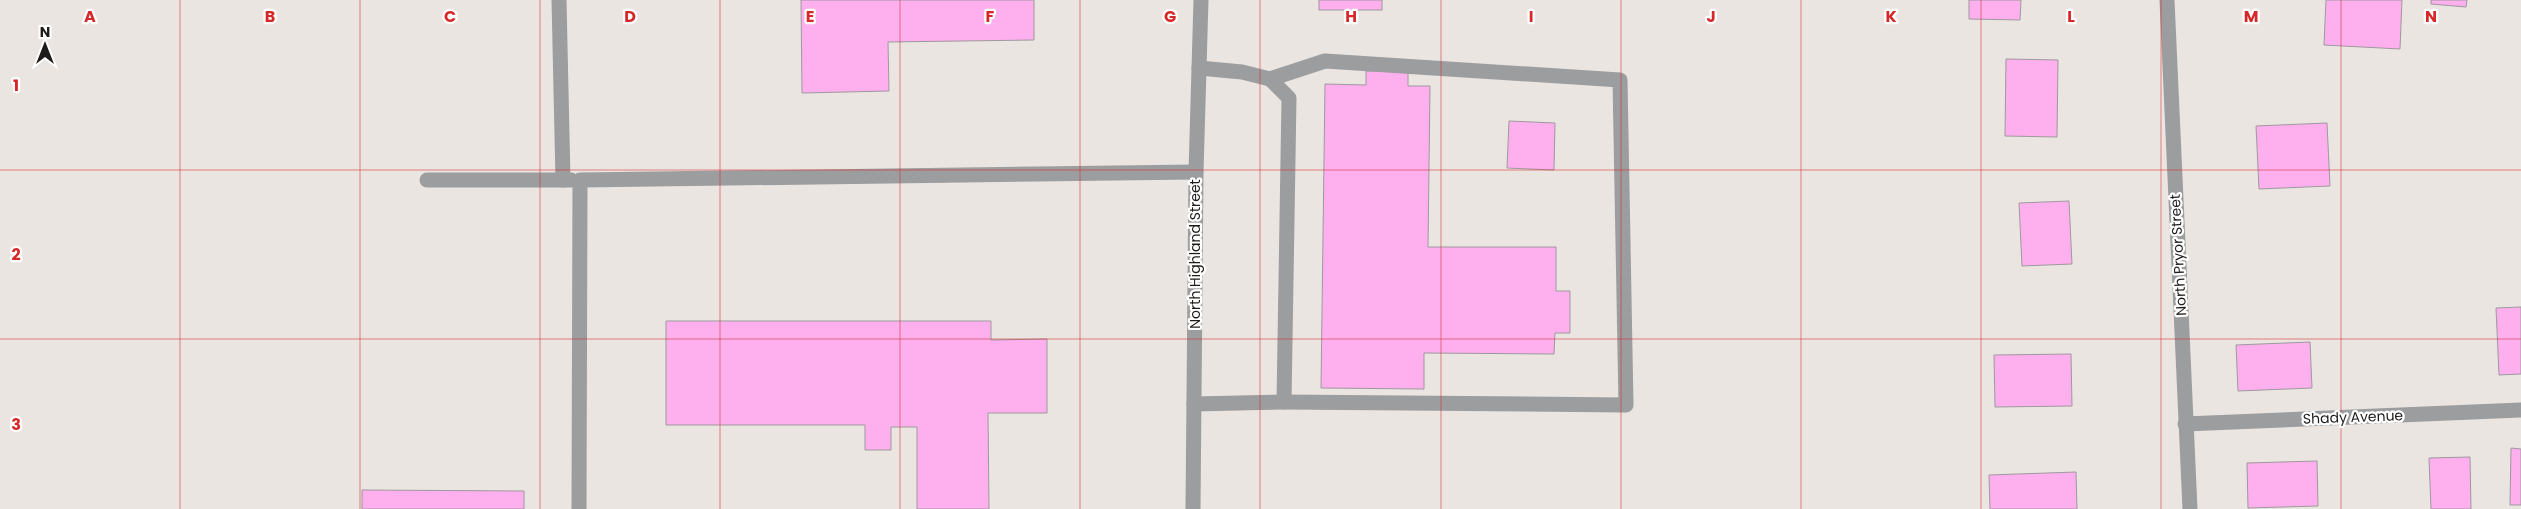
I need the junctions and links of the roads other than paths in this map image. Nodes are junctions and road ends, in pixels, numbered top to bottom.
1 (559, 0) edge
2 (1200, 0) edge
3 (2167, 0) edge
4 (1199, 68) junction
5 (1270, 79) junction
6 (1196, 172) junction
7 (427, 180) dead end
8 (563, 180) junction
9 (580, 180) junction
10 (1284, 402) junction
11 (1194, 404) junction
12 (2521, 410) edge
13 (2186, 424) junction
14 (579, 509) edge
15 (1193, 509) edge
16 (2190, 509) edge

1 - 8 street
2 - 4 street, North Highland Street
3 - 13 street, North Pryor Street
4 - 5 street
4 - 6 street, North Highland Street
5 - 10 street
5 - 10 street
6 - 9 street
6 - 11 street, North Highland Street
7 - 8 street
8 - 9 street
9 - 14 street
10 - 11 street
11 - 15 street, North Highland Street
12 - 13 street, Shady Avenue
13 - 16 street, North Pryor Street

